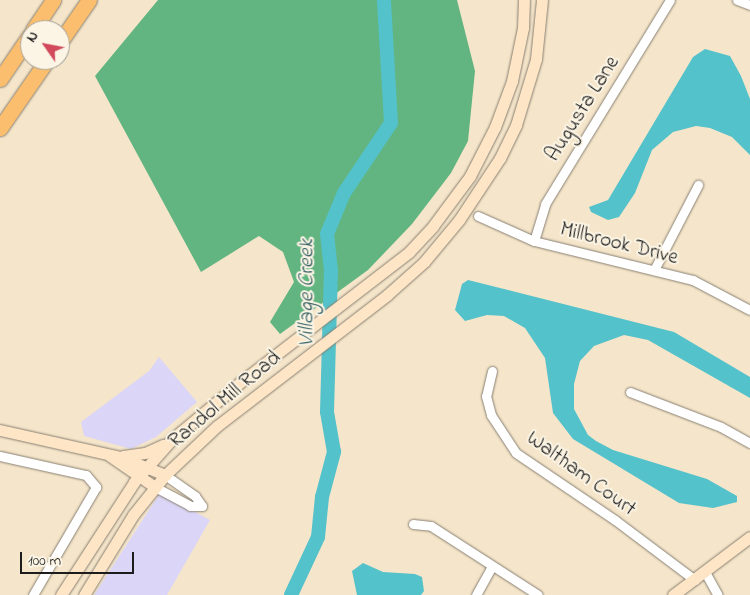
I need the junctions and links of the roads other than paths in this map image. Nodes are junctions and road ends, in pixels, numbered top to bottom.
1 (53, 0) edge
2 (89, 0) edge
3 (524, 0) edge
4 (542, 0) edge
5 (670, 0) edge
6 (737, 0) edge
7 (750, 5) edge
8 (40, 20) edge
9 (70, 28) edge
10 (20, 50) edge
11 (40, 70) edge
12 (0, 79) edge
13 (0, 128) edge
14 (698, 185) dead end
15 (478, 216) dead end
16 (534, 241) junction
17 (654, 270) junction
18 (749, 308) edge
19 (492, 371) dead end
20 (630, 392) dead end
21 (0, 430) edge
22 (171, 440) junction
23 (750, 443) edge
24 (0, 456) edge
25 (115, 456) junction
26 (142, 471) junction
27 (165, 475) junction
28 (155, 486) junction
29 (413, 524) dead end
30 (750, 538) edge
31 (492, 566) junction
32 (705, 572) junction
33 (695, 580) junction
34 (35, 592) edge
35 (61, 595) edge
36 (84, 595) edge
37 (476, 595) edge
38 (538, 595) edge
39 (673, 595) edge
40 (718, 595) edge

1 - 8 highway
2 - 9 highway
3 - 22 main road
4 - 27 main road, Randol Mill Road
5 - 16 street, Augusta Lane
6 - 7 street
10 - 12 highway
11 - 13 highway
14 - 17 street
15 - 16 street, Millbrook Drive
16 - 17 street, Millbrook Drive
17 - 18 street, Millbrook Drive
19 - 33 street, Waltham Court
20 - 23 street
21 - 25 main road, Randol Mill Road
22 - 25 main road
22 - 26 main road
24 - 34 street
25 - 26 main road, Randol Mill Road
26 - 27 main road, Randol Mill Road
26 - 28 main road, Randol Mill Road
26 - 35 main road
27 - 28 main road
27 - 28 street, Randol Mill Road
28 - 36 main road
29 - 31 street
30 - 32 main road
31 - 37 street
31 - 38 street
32 - 33 main road
32 - 40 street
33 - 39 main road

